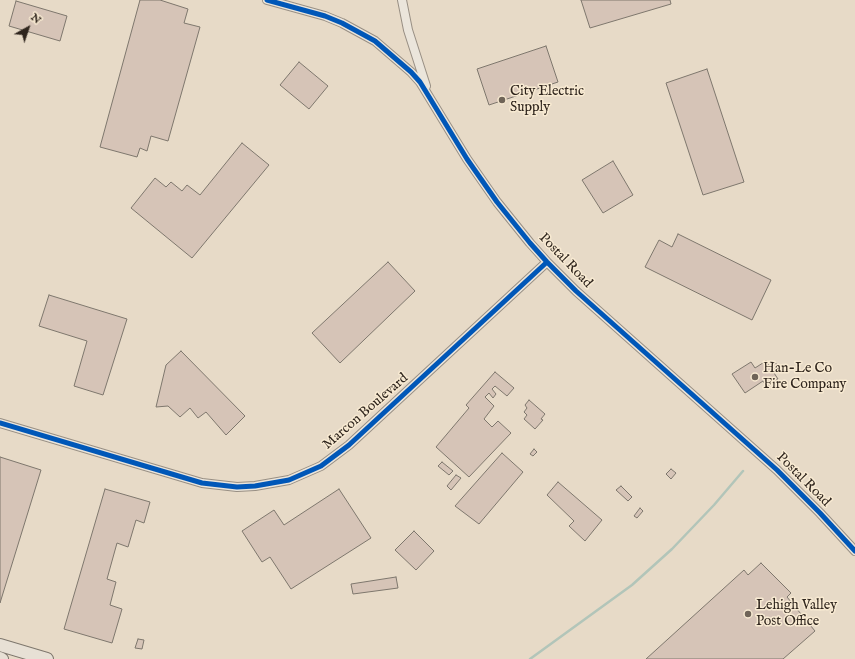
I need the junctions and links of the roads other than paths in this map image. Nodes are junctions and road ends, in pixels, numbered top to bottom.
1 (267, 0) edge
2 (402, 0) edge
3 (430, 96) junction
4 (547, 262) junction
5 (0, 423) edge
6 (855, 551) edge
7 (0, 645) edge
8 (47, 659) edge

1 - 3 street, Postal Road
2 - 3 street
3 - 4 street, Postal Road
4 - 5 street, Marcon Boulevard
4 - 6 street, Postal Road
7 - 8 highway

